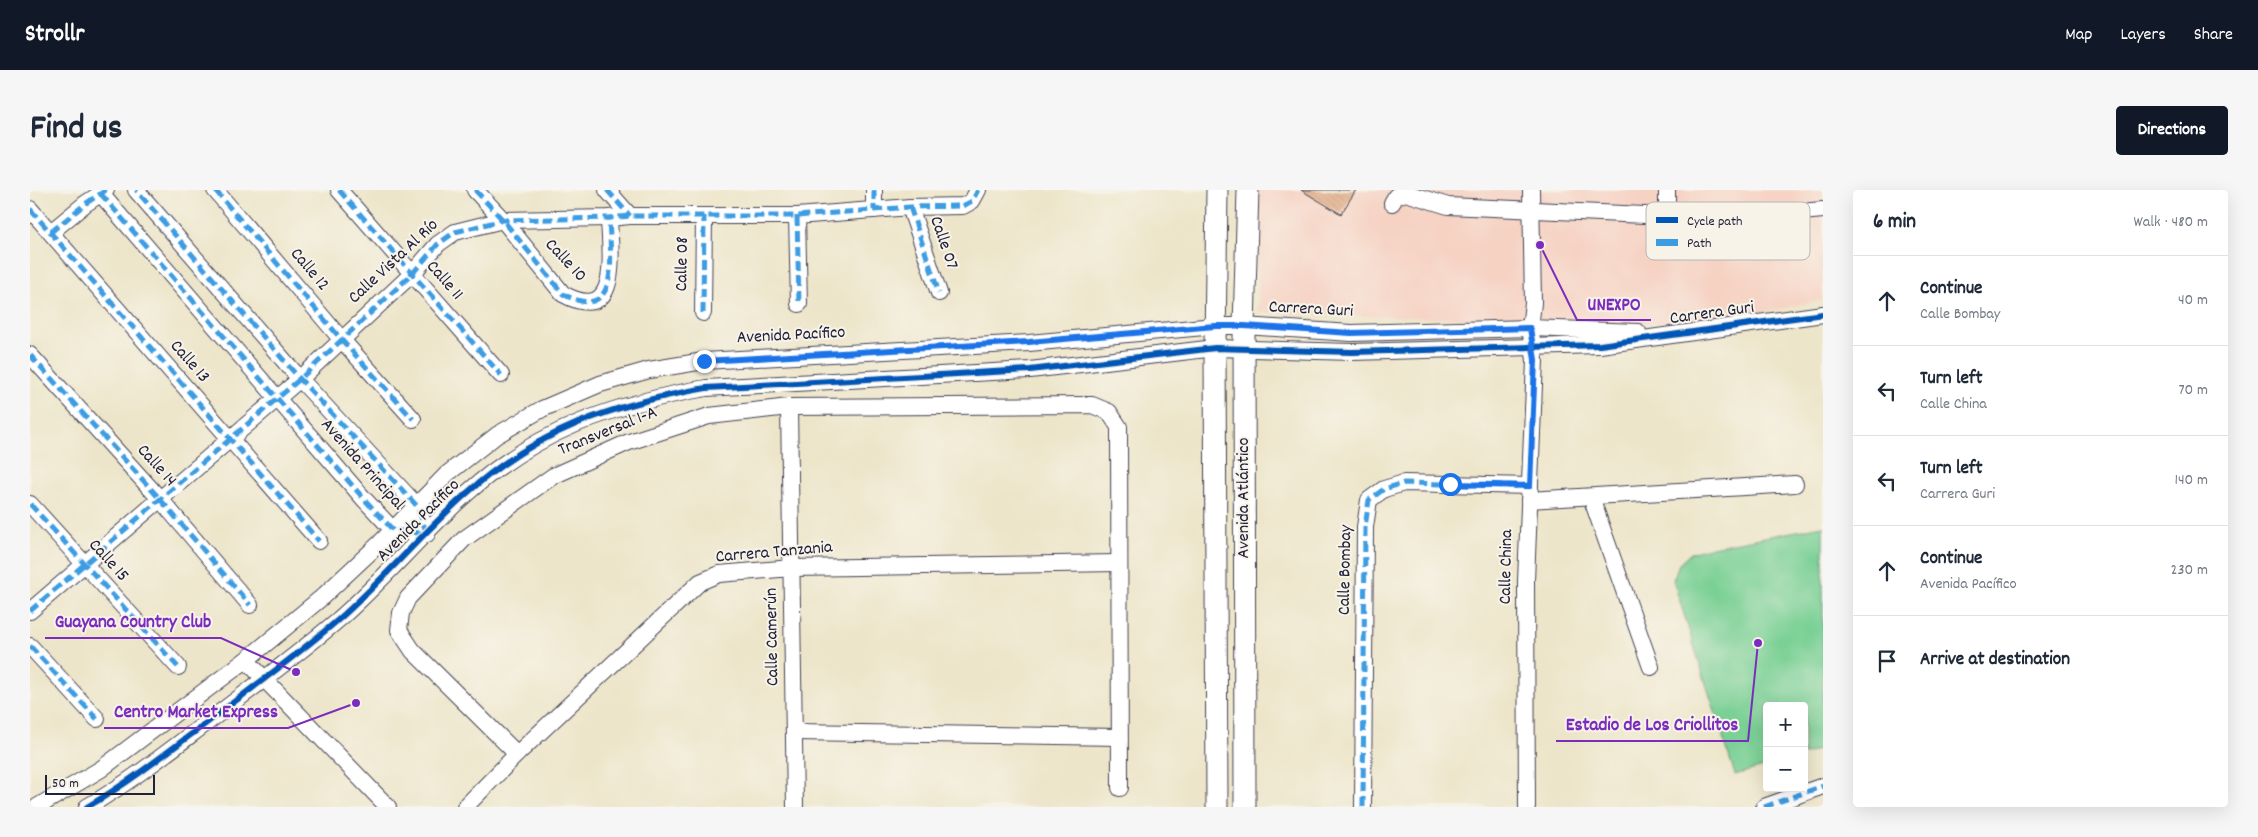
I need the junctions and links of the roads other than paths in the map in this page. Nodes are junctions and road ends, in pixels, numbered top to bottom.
1 (136, 190) edge
2 (215, 190) edge
3 (339, 190) edge
4 (475, 190) edge
5 (608, 190) edge
6 (874, 190) edge
7 (1217, 190) edge
8 (1248, 190) edge
9 (1531, 190) edge
10 (978, 191) edge
11 (104, 192) edge
12 (1392, 202) dead end
13 (910, 207) junction
14 (30, 209) edge
15 (874, 210) junction
16 (1531, 210) junction
17 (1823, 210) edge
18 (1810, 211) edge
19 (1646, 215) edge
20 (630, 216) junction
21 (704, 216) junction
22 (797, 216) junction
23 (610, 218) junction
24 (503, 220) junction
25 (51, 232) junction
26 (412, 274) junction
27 (939, 292) dead end
28 (800, 304) dead end
29 (703, 313) dead end
30 (1823, 314) edge
31 (1215, 326) junction
32 (1244, 326) junction
33 (1530, 328) junction
34 (1676, 334) junction
35 (341, 339) junction
36 (1532, 346) junction
37 (954, 347) junction
38 (1215, 348) junction
39 (1244, 348) junction
40 (30, 355) edge
41 (964, 374) junction
42 (501, 375) dead end
43 (300, 380) junction
44 (276, 399) junction
45 (789, 407) junction
46 (413, 418) dead end
47 (229, 439) junction
48 (1796, 484) dead end
49 (1530, 493) junction
50 (1592, 497) junction
51 (160, 499) junction
52 (30, 504) edge
53 (417, 506) junction
54 (393, 530) junction
55 (427, 534) junction
56 (319, 542) dead end
57 (1118, 563) junction
58 (84, 564) junction
59 (792, 568) junction
60 (250, 605) dead end
61 (30, 611) edge
62 (30, 646) edge
63 (246, 660) junction
64 (178, 667) dead end
65 (1651, 667) dead end
66 (264, 680) junction
67 (97, 719) dead end
68 (794, 732) junction
69 (1119, 737) junction
70 (517, 754) junction
71 (1823, 786) edge
72 (1120, 788) dead end
73 (37, 807) edge
74 (87, 807) edge
75 (388, 807) edge
76 (465, 807) edge
77 (795, 807) edge
78 (1217, 807) edge
79 (1245, 807) edge
80 (1363, 807) edge
81 (1527, 807) edge
82 (1764, 807) edge

1 - 43 street, Avenida Principal
2 - 35 street, Calle 12
3 - 26 street, Calle 11
4 - 24 street, Calle 10
5 - 20 street
6 - 15 street
7 - 31 main road, Avenida Atlántico
8 - 32 main road, Avenida Atlántico
9 - 16 street, Calle China
10 - 13 street, Calle Vista Al Río
11 - 25 street
11 - 44 street, Avenida Principal
12 - 16 street
13 - 15 street, Calle Vista Al Río
13 - 27 street, Calle 07
14 - 25 street, Calle 13
15 - 22 street, Calle Vista Al Río
16 - 19 street
16 - 33 street, Calle China
17 - 18 street
20 - 21 street, Calle Vista Al Río
20 - 23 street, Calle Vista Al Río
21 - 22 street, Calle Vista Al Río
21 - 29 street, Calle 08
22 - 28 street
23 - 24 street, Calle Vista Al Río
23 - 24 street, Calle 10
24 - 26 street, Calle Vista Al Río
25 - 47 street, Calle 13
26 - 35 street, Calle Vista Al Río
26 - 42 street, Calle 11
30 - 34 street, Carrera Guri
31 - 32 street, Carrera Guri
31 - 37 street, Avenida Pacífico
31 - 38 main road, Avenida Atlántico
32 - 33 street, Carrera Guri
32 - 39 main road, Avenida Atlántico
33 - 34 street, Carrera Guri
33 - 36 street, Calle China
34 - 36 street, Carrera Guri
35 - 43 street, Calle Vista Al Río
35 - 46 street, Calle 12
36 - 39 street, Carrera Guri
36 - 49 street, Calle China
37 - 41 street
37 - 53 street, Avenida Pacífico
38 - 39 street, Carrera Guri
38 - 41 street, Avenida Pacífico
38 - 78 main road, Avenida Atlántico
39 - 79 main road, Avenida Atlántico
40 - 51 street, Calle 14
41 - 55 street, Avenida Pacífico
43 - 44 street, Calle Vista Al Río
43 - 53 street, Avenida Principal
44 - 47 street, Calle Vista Al Río
44 - 54 street, Avenida Principal
45 - 57 street, Transversal 1-A
45 - 59 street, Calle Camerún
45 - 70 street, Transversal 1-A
47 - 51 street, Calle Vista Al Río
47 - 56 street, Calle 13
48 - 50 street
49 - 50 street
49 - 80 street, Calle Bombay
49 - 81 street, Calle China
50 - 65 street
51 - 58 street, Calle Vista Al Río
51 - 60 street, Calle 14
52 - 58 street, Calle 15
53 - 54 street, Avenida Pacífico
53 - 55 street, Avenida Principal
54 - 55 street, Avenida Principal
54 - 63 street, Avenida Pacífico
55 - 66 street, Avenida Pacífico
57 - 59 street, Carrera Tanzania
57 - 69 street
58 - 61 street, Calle Vista Al Río
58 - 64 street, Calle 15
59 - 68 street, Calle Camerún
59 - 70 street, Carrera Tanzania
62 - 67 street
63 - 66 street
63 - 73 street, Avenida Pacífico
66 - 74 street, Avenida Pacífico
66 - 75 street
68 - 69 street
68 - 77 street, Calle Camerún
69 - 72 street
70 - 76 street, Carrera Tanzania
71 - 82 street

